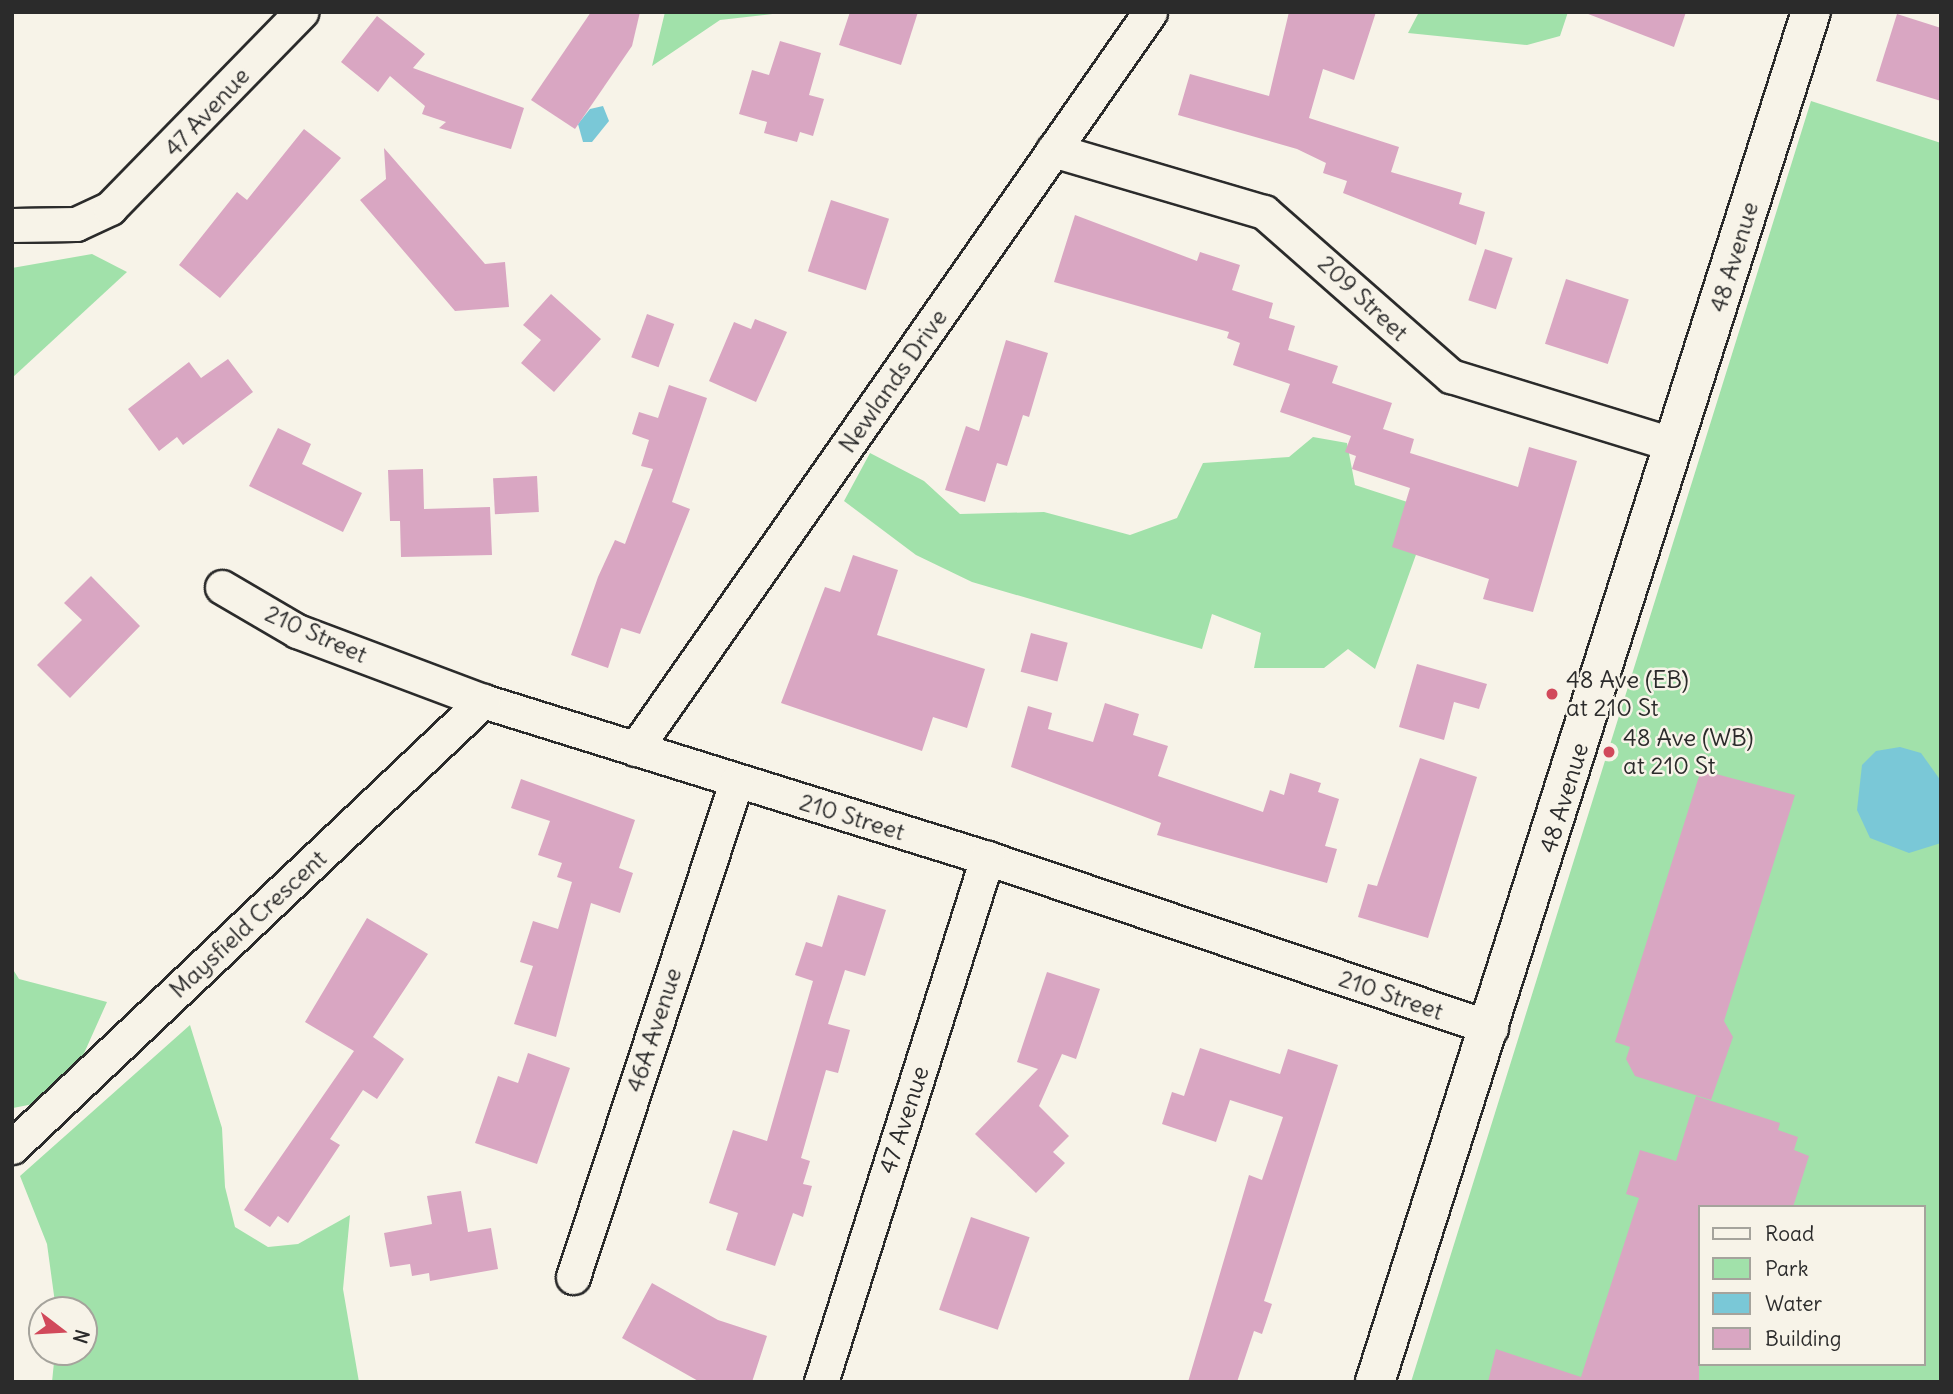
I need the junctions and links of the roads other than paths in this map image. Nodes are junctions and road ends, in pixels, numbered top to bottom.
1 (301, 12) edge
2 (1150, 12) edge
3 (1811, 12) edge
4 (1053, 150) junction
5 (12, 225) edge
6 (1675, 444) junction
7 (222, 587) dead end
8 (483, 701) junction
9 (635, 749) junction
10 (736, 782) junction
11 (987, 858) junction
12 (1491, 1028) junction
13 (12, 1147) edge
14 (573, 1277) dead end
15 (821, 1382) edge
16 (1375, 1382) edge

1 - 5 street, 47 Avenue
2 - 4 street, Newlands Drive
3 - 6 main road, 48 Avenue
4 - 6 street, 209 Street
4 - 9 street, Newlands Drive
6 - 12 main road, 48 Avenue
7 - 8 street, 210 Street
8 - 9 street, 210 Street
8 - 13 street, Maysfield Crescent
9 - 10 street, 210 Street
10 - 11 street, 210 Street
10 - 14 street, 46A Avenue
11 - 12 street, 210 Street
11 - 15 street, 47 Avenue
12 - 16 main road, 48 Avenue

